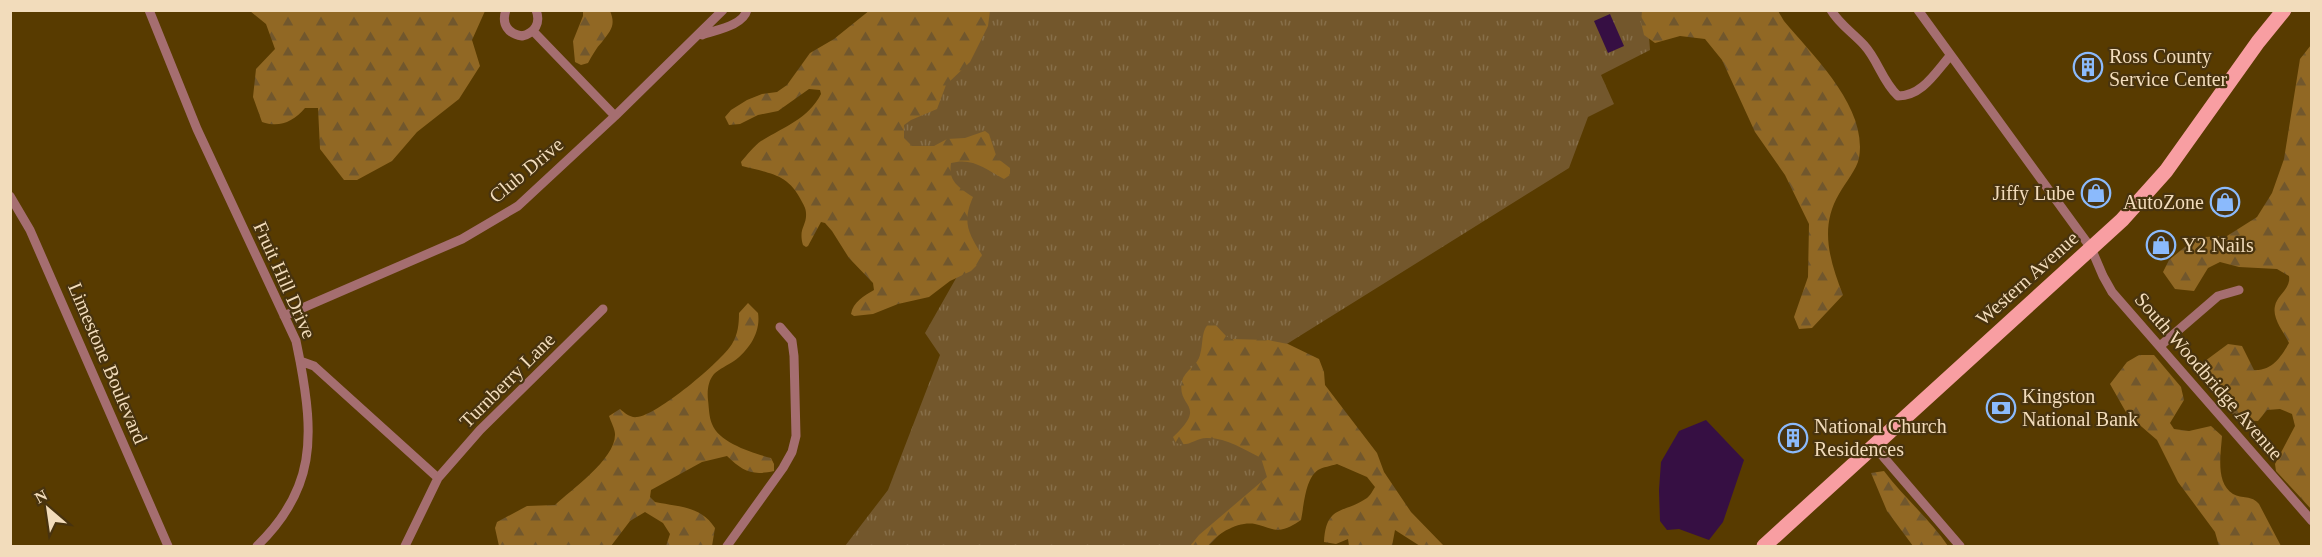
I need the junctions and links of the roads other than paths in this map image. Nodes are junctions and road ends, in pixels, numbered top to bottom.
1 (149, 10) edge
2 (506, 10) edge
3 (536, 10) edge
4 (723, 10) edge
5 (747, 10) edge
6 (1831, 10) edge
7 (1918, 10) edge
8 (2284, 10) edge
9 (533, 31) junction
10 (696, 37) junction
11 (1950, 56) junction
12 (615, 116) junction
13 (10, 196) edge
14 (2091, 248) junction
15 (2239, 290) dead end
16 (603, 309) dead end
17 (284, 316) junction
18 (780, 327) dead end
19 (2160, 346) junction
20 (300, 361) junction
21 (1874, 446) junction
22 (438, 478) junction
23 (2312, 521) edge
24 (168, 546) edge
25 (257, 546) edge
26 (405, 546) edge
27 (727, 546) edge
28 (1764, 546) edge
29 (1960, 546) edge

1 - 17 street, Fruit Hill Drive
2 - 9 street
3 - 9 street
4 - 10 street, Club Drive
5 - 10 street, Club Drive
6 - 11 street
7 - 11 street, South Woodbridge Avenue
8 - 14 main road, Western Avenue
9 - 12 street
10 - 12 street, Club Drive
11 - 14 street, South Woodbridge Avenue
12 - 17 street, Club Drive
13 - 24 street, Limestone Boulevard
14 - 19 street, South Woodbridge Avenue
14 - 21 main road, Western Avenue
15 - 19 street
16 - 22 street, Turnberry Lane
17 - 20 street, Fruit Hill Drive
18 - 27 street
19 - 23 street, South Woodbridge Avenue
20 - 22 street, Fruit Hill Drive
20 - 25 street
21 - 28 main road, Western Avenue
21 - 29 street
22 - 26 street

